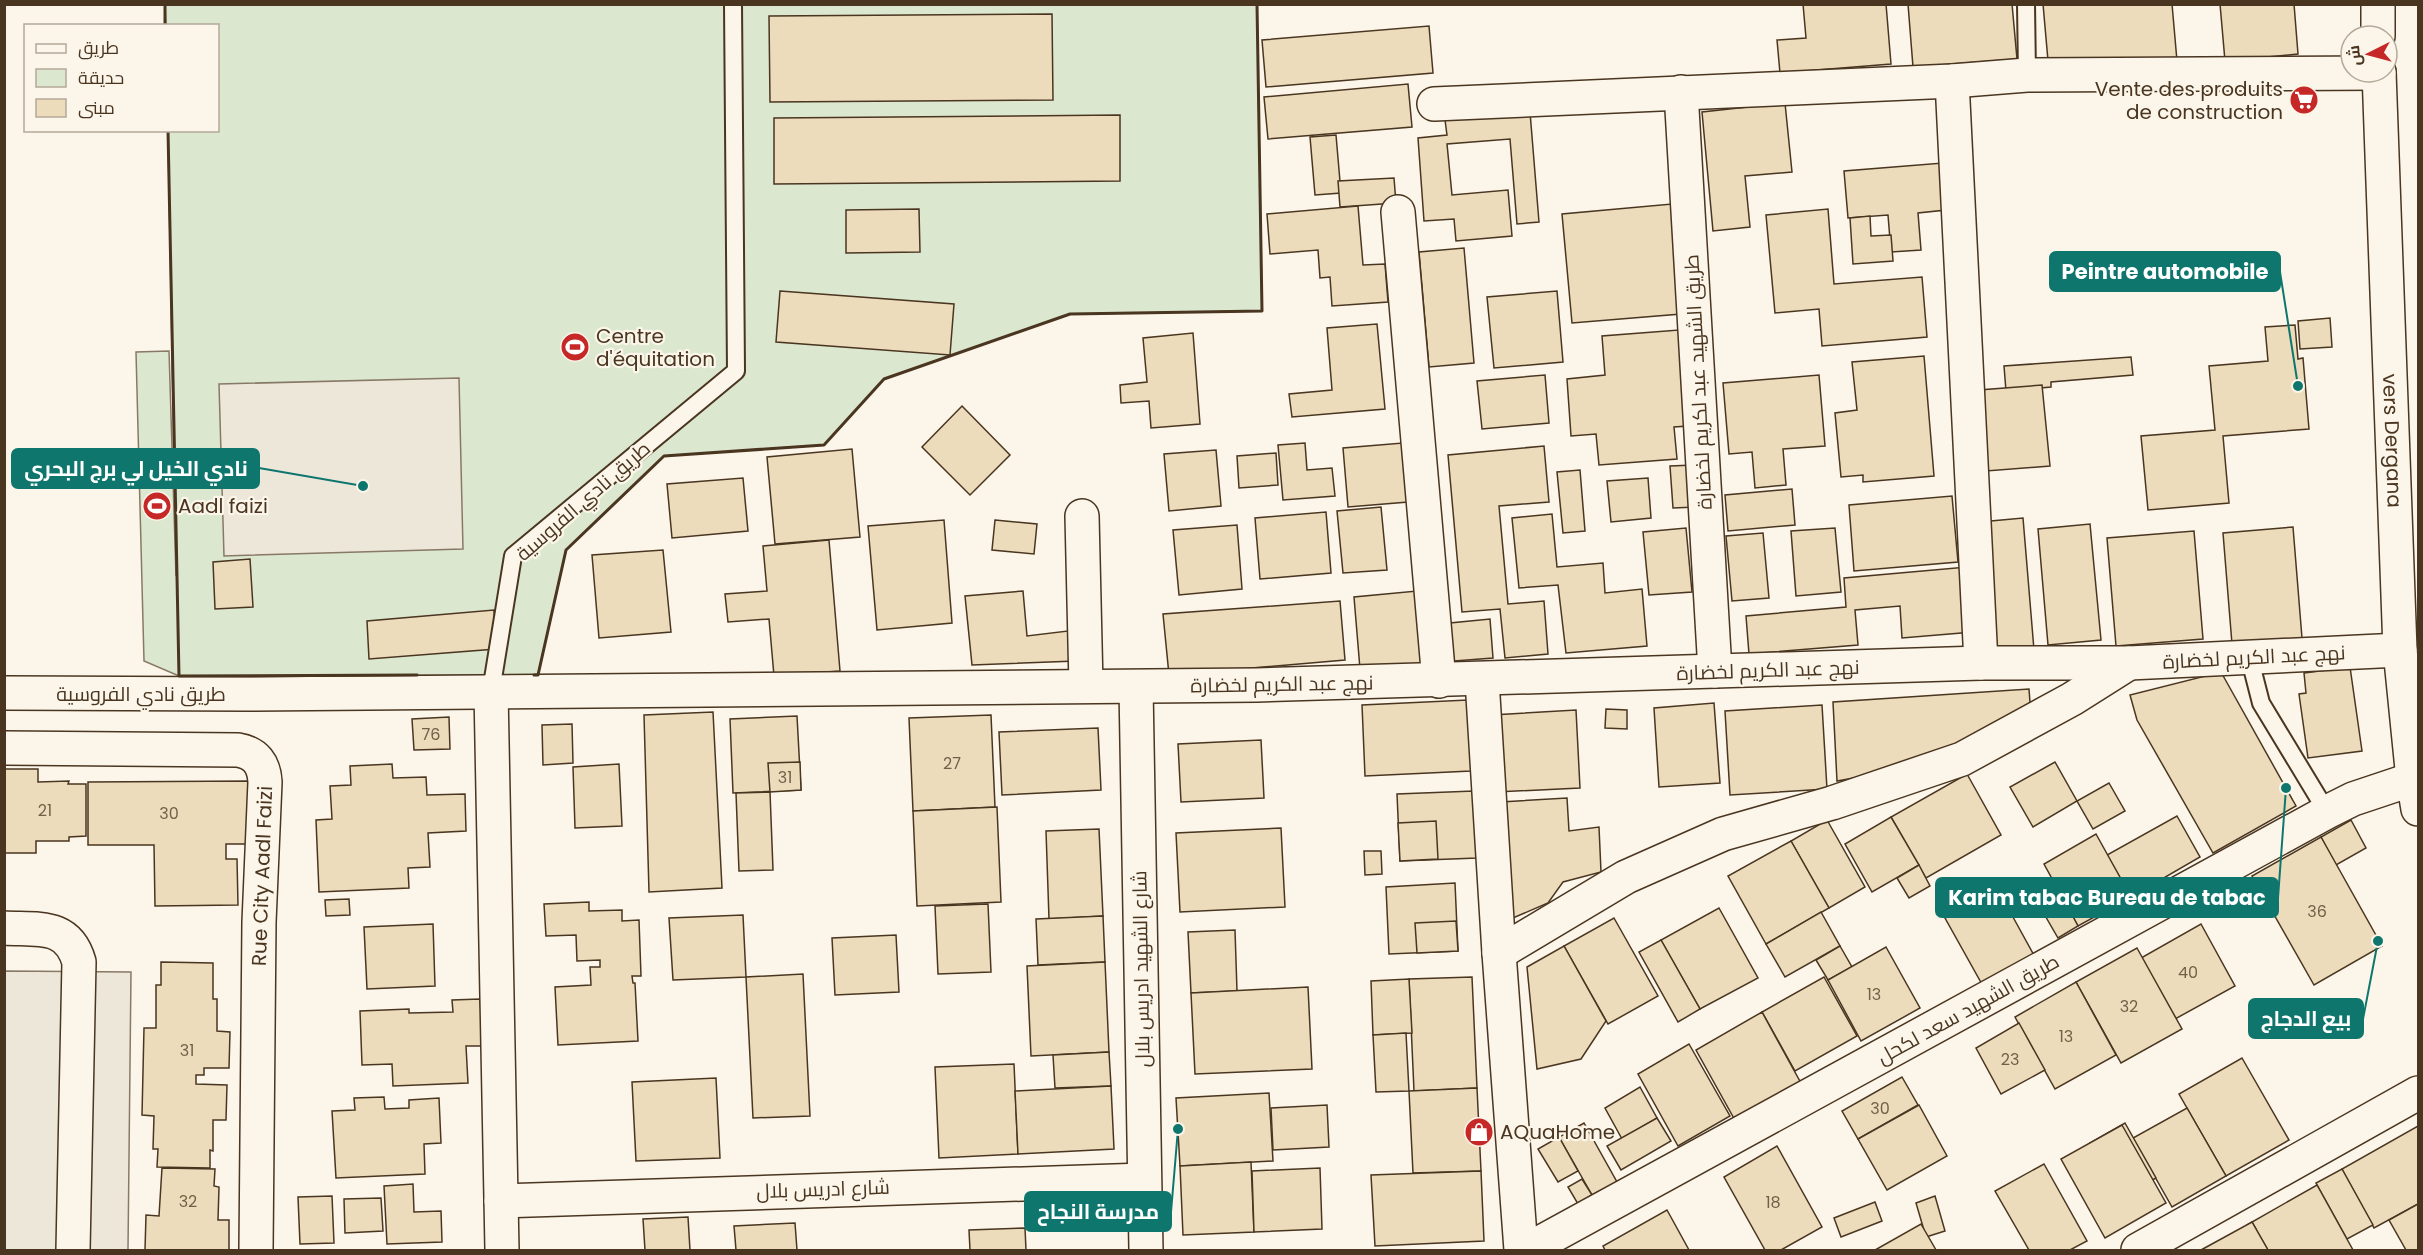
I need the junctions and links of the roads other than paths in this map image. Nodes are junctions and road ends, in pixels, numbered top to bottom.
1 (733, 4) edge
2 (2026, 4) edge
3 (2378, 4) edge
4 (2378, 24) edge
5 (2339, 72) edge
6 (2027, 75) junction
7 (1952, 81) junction
8 (2379, 84) edge
9 (1681, 92) junction
10 (1434, 104) dead end
11 (1398, 212) dead end
12 (1082, 516) dead end
13 (2400, 650) junction
14 (2249, 656) junction
15 (1981, 663) junction
16 (2129, 663) junction
17 (1715, 671) junction
18 (1482, 680) junction
19 (1439, 681) junction
20 (1086, 686) junction
21 (1136, 687) junction
22 (491, 691) junction
23 (4, 693) edge
24 (4, 748) edge
25 (2416, 794) edge
26 (2327, 812) junction
27 (4, 928) edge
28 (1499, 953) junction
29 (2418, 1093) edge
30 (1144, 1180) junction
31 (501, 1201) junction
32 (74, 1251) edge
33 (256, 1251) edge
34 (502, 1251) edge
35 (1146, 1251) edge
36 (1521, 1251) edge
37 (1527, 1251) edge
38 (2138, 1251) edge

1 - 22 lane, طريق نادي الفروسية
2 - 6 lane
3 - 4 street
5 - 6 street
6 - 7 street
7 - 9 street
7 - 15 street
8 - 13 street, vers Dergana
9 - 10 street
9 - 17 street, طريق الشهيد عبد لكريم لخضارة
11 - 19 street
12 - 20 street
13 - 14 street, نهج عبد الكريم لخضارة
13 - 25 street, vers Dergana
14 - 16 street, نهج عبد الكريم لخضارة
14 - 26 lane
15 - 16 street, نهج عبد الكريم لخضارة
15 - 17 street, نهج عبد الكريم لخضارة
16 - 28 street
17 - 18 street, نهج عبد الكريم لخضارة
18 - 19 street, نهج عبد الكريم لخضارة
18 - 28 street
19 - 21 street, نهج عبد الكريم لخضارة
20 - 21 street, نهج عبد الكريم لخضارة
20 - 22 street, نهج عبد الكريم لخضارة
21 - 30 street, شارع الشهيد ادريس بلال
22 - 23 street, طريق نادي الفروسية
22 - 31 street
24 - 33 street, Rue City Aadl Faizi
25 - 26 street, طريق الشهيد سعد لكحل
26 - 37 street, طريق الشهيد سعد لكحل
27 - 32 street
28 - 36 street
29 - 38 street
30 - 31 street, شارع ادريس بلال
30 - 35 street, شارع الشهيد ادريس بلال
31 - 34 street

